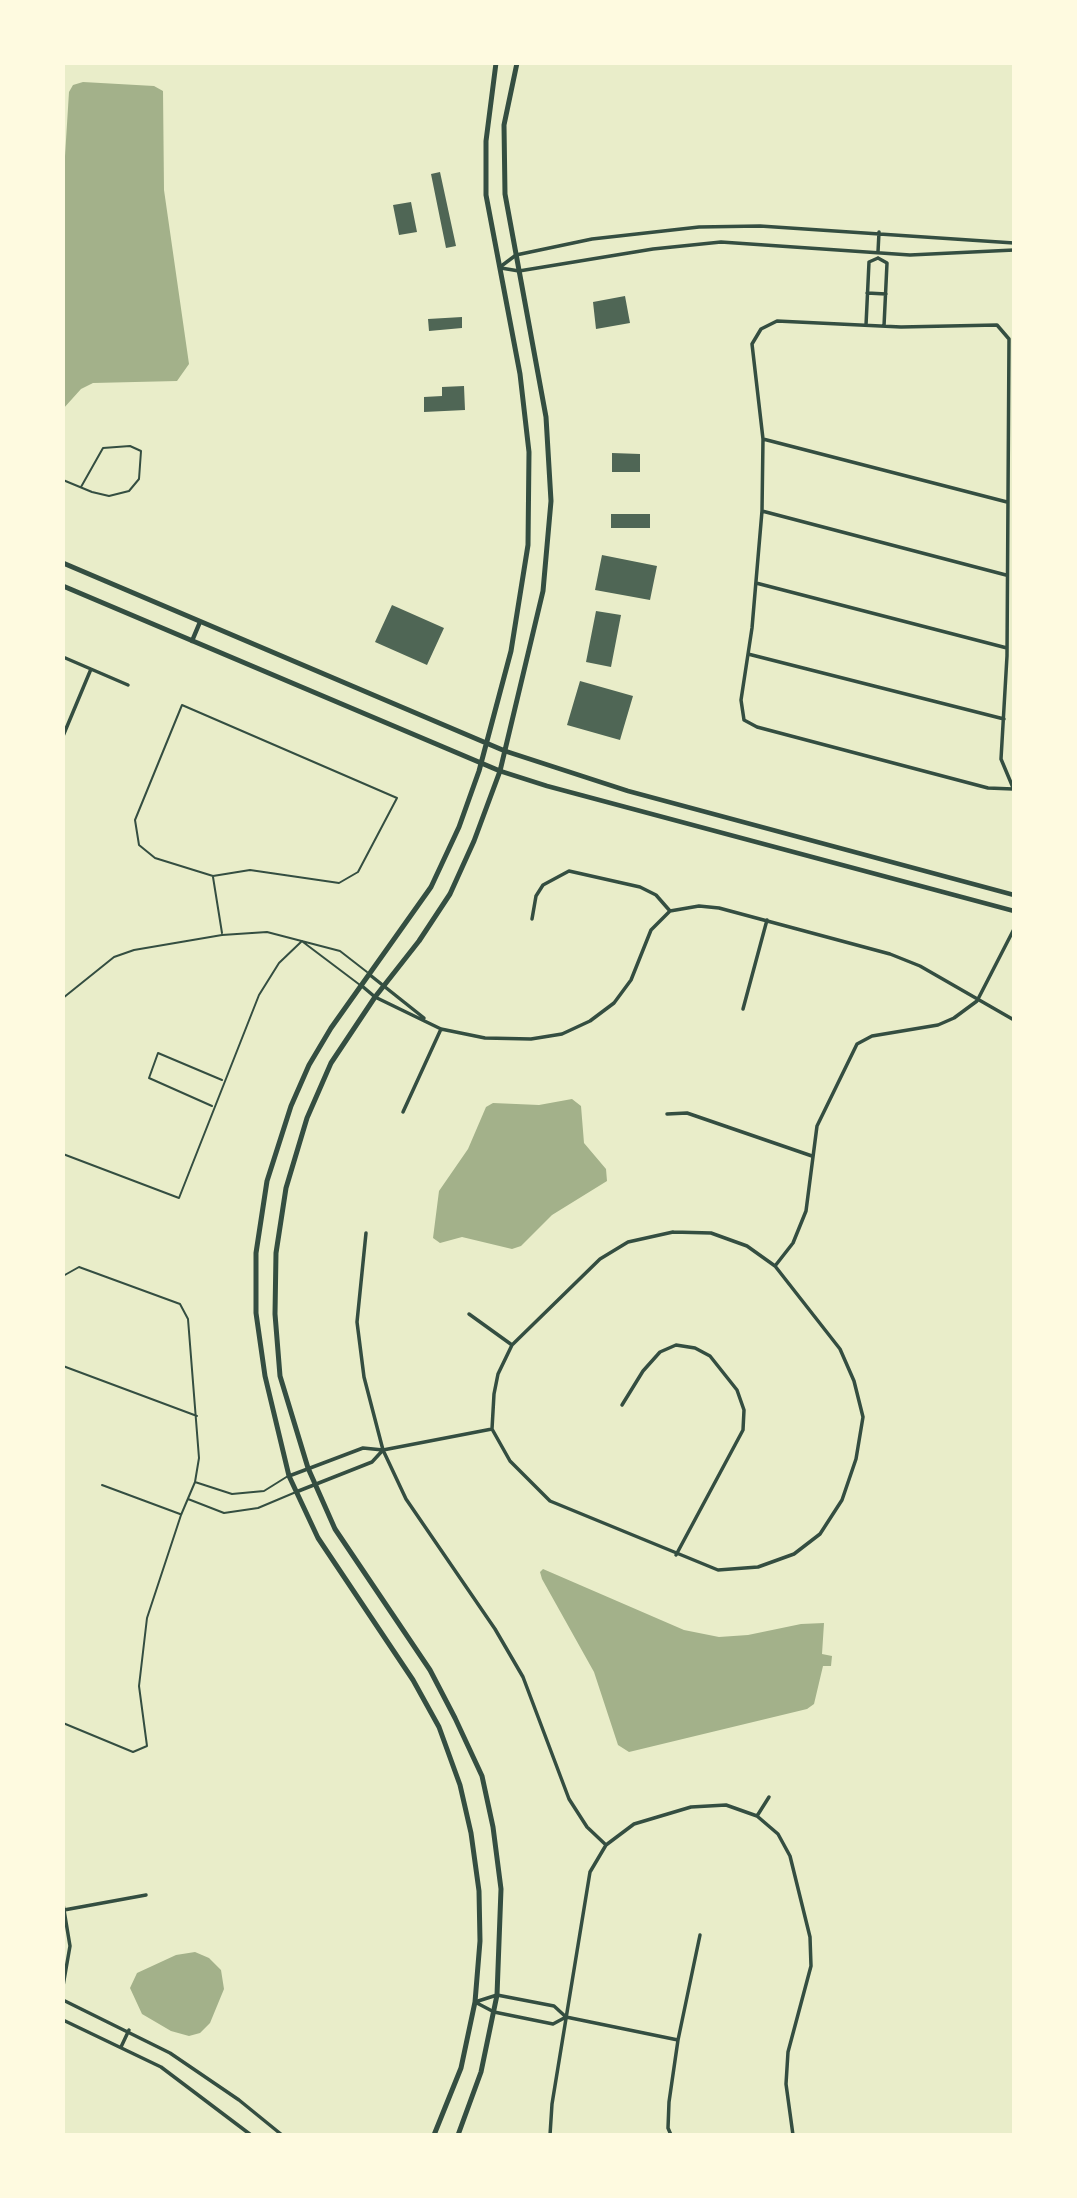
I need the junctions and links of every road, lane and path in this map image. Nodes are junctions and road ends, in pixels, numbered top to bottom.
1 (496, 63) edge
2 (517, 63) edge
3 (879, 232) junction
4 (1014, 243) edge
5 (1014, 250) edge
6 (516, 255) junction
7 (878, 256) junction
8 (498, 268) junction
9 (519, 271) junction
10 (867, 293) junction
11 (886, 294) junction
12 (866, 325) junction
13 (884, 326) junction
14 (763, 439) junction
15 (63, 480) edge
16 (81, 487) junction
17 (1007, 502) junction
18 (762, 511) junction
19 (63, 564) edge
20 (1006, 575) junction
21 (756, 583) junction
22 (63, 586) edge
23 (200, 622) junction
24 (192, 641) junction
25 (1007, 648) junction
26 (748, 653) junction
27 (63, 657) edge
28 (91, 669) junction
29 (128, 685) dead end
30 (1004, 719) junction
31 (63, 736) edge
32 (487, 743) junction
33 (505, 751) junction
34 (481, 764) junction
35 (500, 771) junction
36 (1014, 789) edge
37 (1014, 797) edge
38 (213, 876) junction
39 (1014, 895) edge
40 (1014, 911) edge
41 (670, 912) junction
42 (533, 919) dead end
43 (767, 920) junction
44 (1014, 929) edge
45 (222, 935) junction
46 (302, 941) junction
47 (370, 975) junction
48 (361, 986) junction
49 (384, 986) junction
50 (375, 997) junction
51 (63, 998) edge
52 (977, 1001) junction
53 (743, 1009) dead end
54 (1014, 1020) edge
55 (441, 1029) junction
56 (223, 1081) junction
57 (214, 1107) junction
58 (403, 1112) dead end
59 (667, 1114) dead end
60 (63, 1154) edge
61 (812, 1156) junction
62 (366, 1233) dead end
63 (775, 1266) junction
64 (63, 1276) edge
65 (469, 1314) dead end
66 (512, 1345) junction
67 (63, 1366) edge
68 (622, 1405) dead end
69 (198, 1416) junction
70 (492, 1429) junction
71 (383, 1450) junction
72 (308, 1468) junction
73 (289, 1475) junction
74 (195, 1482) junction
75 (314, 1483) junction
76 (102, 1485) dead end
77 (296, 1492) junction
78 (187, 1499) junction
79 (181, 1515) junction
80 (676, 1555) junction
81 (63, 1723) edge
82 (769, 1797) dead end
83 (757, 1816) junction
84 (606, 1846) junction
85 (146, 1895) dead end
86 (63, 1904) edge
87 (64, 1910) edge
88 (700, 1935) dead end
89 (63, 1986) edge
90 (497, 1995) junction
91 (63, 2000) edge
92 (475, 2002) junction
93 (495, 2012) junction
94 (566, 2017) junction
95 (63, 2020) edge
96 (129, 2030) junction
97 (678, 2040) junction
98 (121, 2047) junction
99 (251, 2135) edge
100 (282, 2135) edge
101 (434, 2135) edge
102 (458, 2135) edge
103 (550, 2135) edge
104 (671, 2135) edge
105 (793, 2135) edge

1 - 8 main road
2 - 6 main road
3 - 4 street
3 - 6 street
3 - 7 street
5 - 7 street
6 - 8 street
6 - 9 main road
7 - 9 street
7 - 10 street
7 - 11 street
8 - 9 street
8 - 32 main road
9 - 33 main road
10 - 11 street
10 - 12 street
11 - 13 street
12 - 13 street
12 - 14 street
13 - 17 street
14 - 17 street
14 - 18 street
15 - 16 lane
16 - 16 lane
17 - 20 street
18 - 20 street
18 - 21 street
19 - 23 main road
20 - 25 street
21 - 25 street
21 - 26 street
22 - 24 main road
23 - 24 street
23 - 32 main road
24 - 34 main road
25 - 30 street
26 - 30 street
26 - 36 street
27 - 28 street
28 - 29 street
28 - 31 street
30 - 36 street
32 - 33 main road
32 - 34 main road
33 - 35 main road
33 - 39 street
34 - 35 main road
34 - 47 main road
35 - 40 street
35 - 49 main road
36 - 37 street
38 - 38 lane
38 - 45 lane
41 - 42 street
41 - 43 street
41 - 55 street
43 - 52 street
43 - 53 street
44 - 52 street
45 - 46 lane
45 - 51 lane
46 - 47 lane
46 - 48 lane
46 - 56 lane
47 - 48 main road
47 - 49 street
48 - 50 street
48 - 73 main road
49 - 50 main road
49 - 55 street
50 - 55 street
50 - 72 main road
52 - 54 street
52 - 61 street
55 - 58 street
56 - 57 lane
56 - 57 lane
57 - 60 lane
59 - 61 street
61 - 63 street
62 - 71 street
63 - 66 street
63 - 80 street
64 - 69 lane
65 - 66 street
66 - 70 street
67 - 69 lane
68 - 80 street
69 - 74 lane
70 - 71 street
70 - 80 street
71 - 72 street
71 - 75 street
71 - 84 street
72 - 73 street
72 - 75 main road
73 - 74 lane
73 - 77 main road
74 - 78 lane
75 - 77 street
75 - 90 main road
76 - 79 lane
77 - 78 lane
77 - 92 main road
78 - 79 lane
79 - 81 lane
82 - 83 street
83 - 84 street
83 - 105 street
84 - 94 street
85 - 87 street
86 - 87 street
87 - 89 street
88 - 97 street
90 - 92 street
90 - 93 main road
90 - 94 street
91 - 96 street
92 - 93 street
92 - 101 main road
93 - 94 street
93 - 102 main road
94 - 97 street
94 - 103 street
95 - 98 street
96 - 98 street
96 - 100 street
97 - 104 street
98 - 99 street

